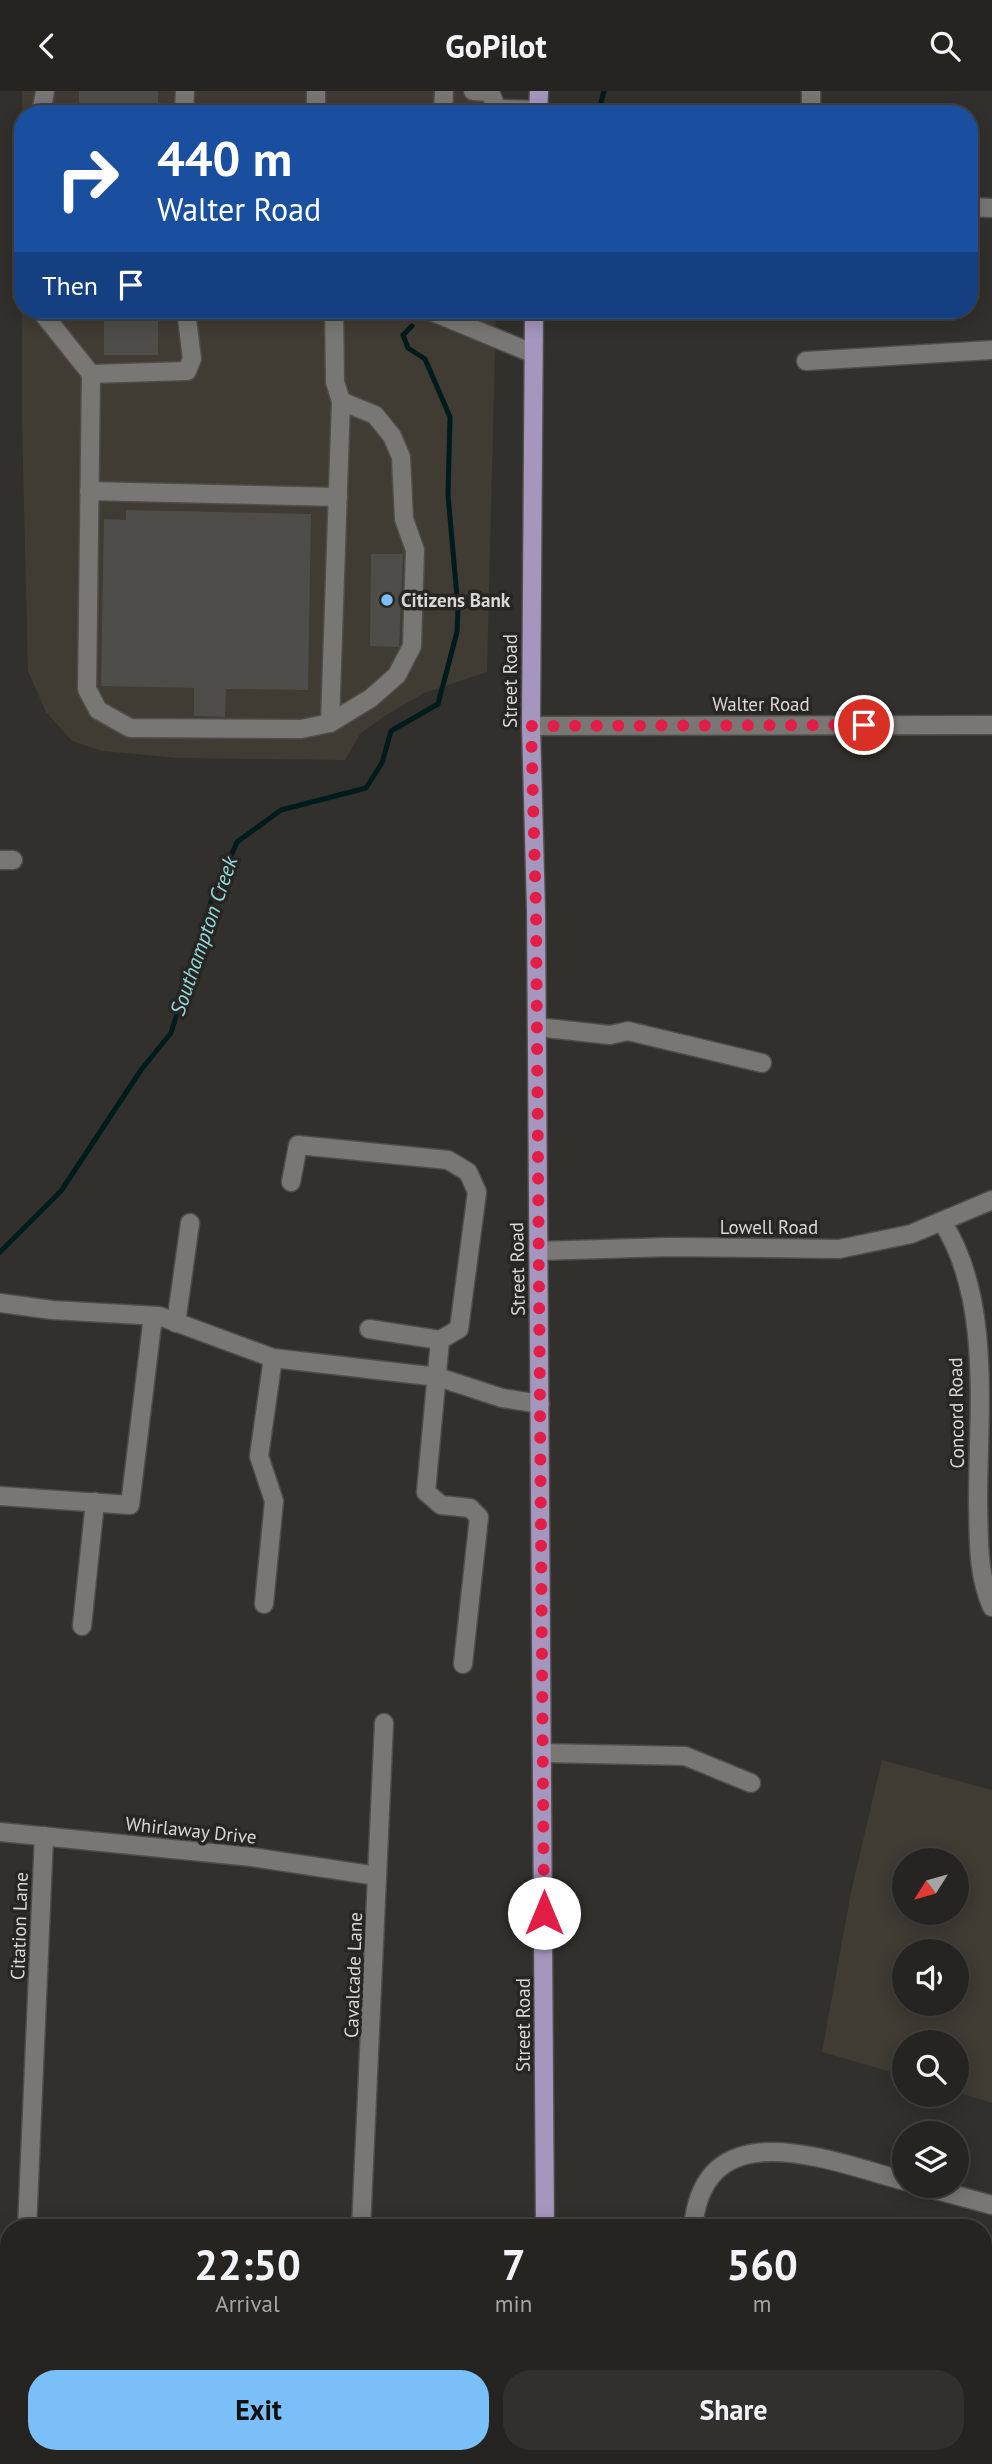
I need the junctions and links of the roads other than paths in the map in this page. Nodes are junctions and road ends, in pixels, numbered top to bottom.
1 (473, 91) edge
2 (496, 105) edge
3 (47, 319) edge
4 (187, 319) edge
5 (334, 319) edge
6 (450, 319) edge
7 (534, 319) edge
8 (992, 350) edge
9 (533, 353) junction
10 (806, 361) dead end
11 (90, 374) junction
12 (341, 401) junction
13 (89, 491) junction
14 (338, 497) junction
15 (330, 723) junction
16 (992, 725) edge
17 (531, 726) junction
18 (537, 1027) junction
19 (762, 1063) dead end
20 (291, 1182) dead end
21 (992, 1200) edge
22 (190, 1223) dead end
23 (943, 1223) junction
24 (538, 1251) junction
25 (0, 1303) edge
26 (153, 1316) junction
27 (176, 1323) junction
28 (369, 1329) dead end
29 (440, 1340) junction
30 (273, 1359) junction
31 (438, 1377) junction
32 (985, 1383) edge
33 (540, 1404) junction
34 (0, 1496) edge
35 (95, 1502) junction
36 (264, 1604) dead end
37 (992, 1607) edge
38 (82, 1626) dead end
39 (463, 1664) dead end
40 (384, 1723) dead end
41 (542, 1753) junction
42 (751, 1783) dead end
43 (0, 1832) edge
44 (44, 1836) junction
45 (377, 1876) junction
46 (892, 2178) edge
47 (966, 2198) edge
48 (992, 2205) edge
49 (27, 2219) edge
50 (361, 2219) edge
51 (545, 2219) edge
52 (694, 2219) edge

1 - 2 street
3 - 11 street
4 - 11 street
5 - 12 street
6 - 9 street
7 - 9 main road, Street Road
8 - 10 street
9 - 17 main road, Street Road
11 - 13 street
12 - 14 street
12 - 15 street
13 - 14 street
13 - 15 street
14 - 15 street
16 - 17 street, Walter Road
17 - 18 main road, Street Road
18 - 19 street
18 - 24 main road, Street Road
20 - 29 street
21 - 23 street, Lowell Road
22 - 27 street
23 - 24 street, Lowell Road
23 - 32 street, Concord Road
24 - 33 main road, Street Road
25 - 26 street
26 - 27 street
26 - 35 street
27 - 30 street
28 - 29 street
29 - 31 street
30 - 31 street
30 - 36 street
31 - 33 street
31 - 39 street
32 - 37 street, Concord Road
33 - 41 main road, Street Road
34 - 35 street
35 - 38 street
40 - 45 street, Cavalcade Lane
41 - 42 street
41 - 51 main road, Street Road
43 - 44 street, Whirlaway Drive
44 - 45 street, Whirlaway Drive
44 - 49 street, Citation Lane
45 - 50 street, Cavalcade Lane
46 - 52 street
47 - 48 street

